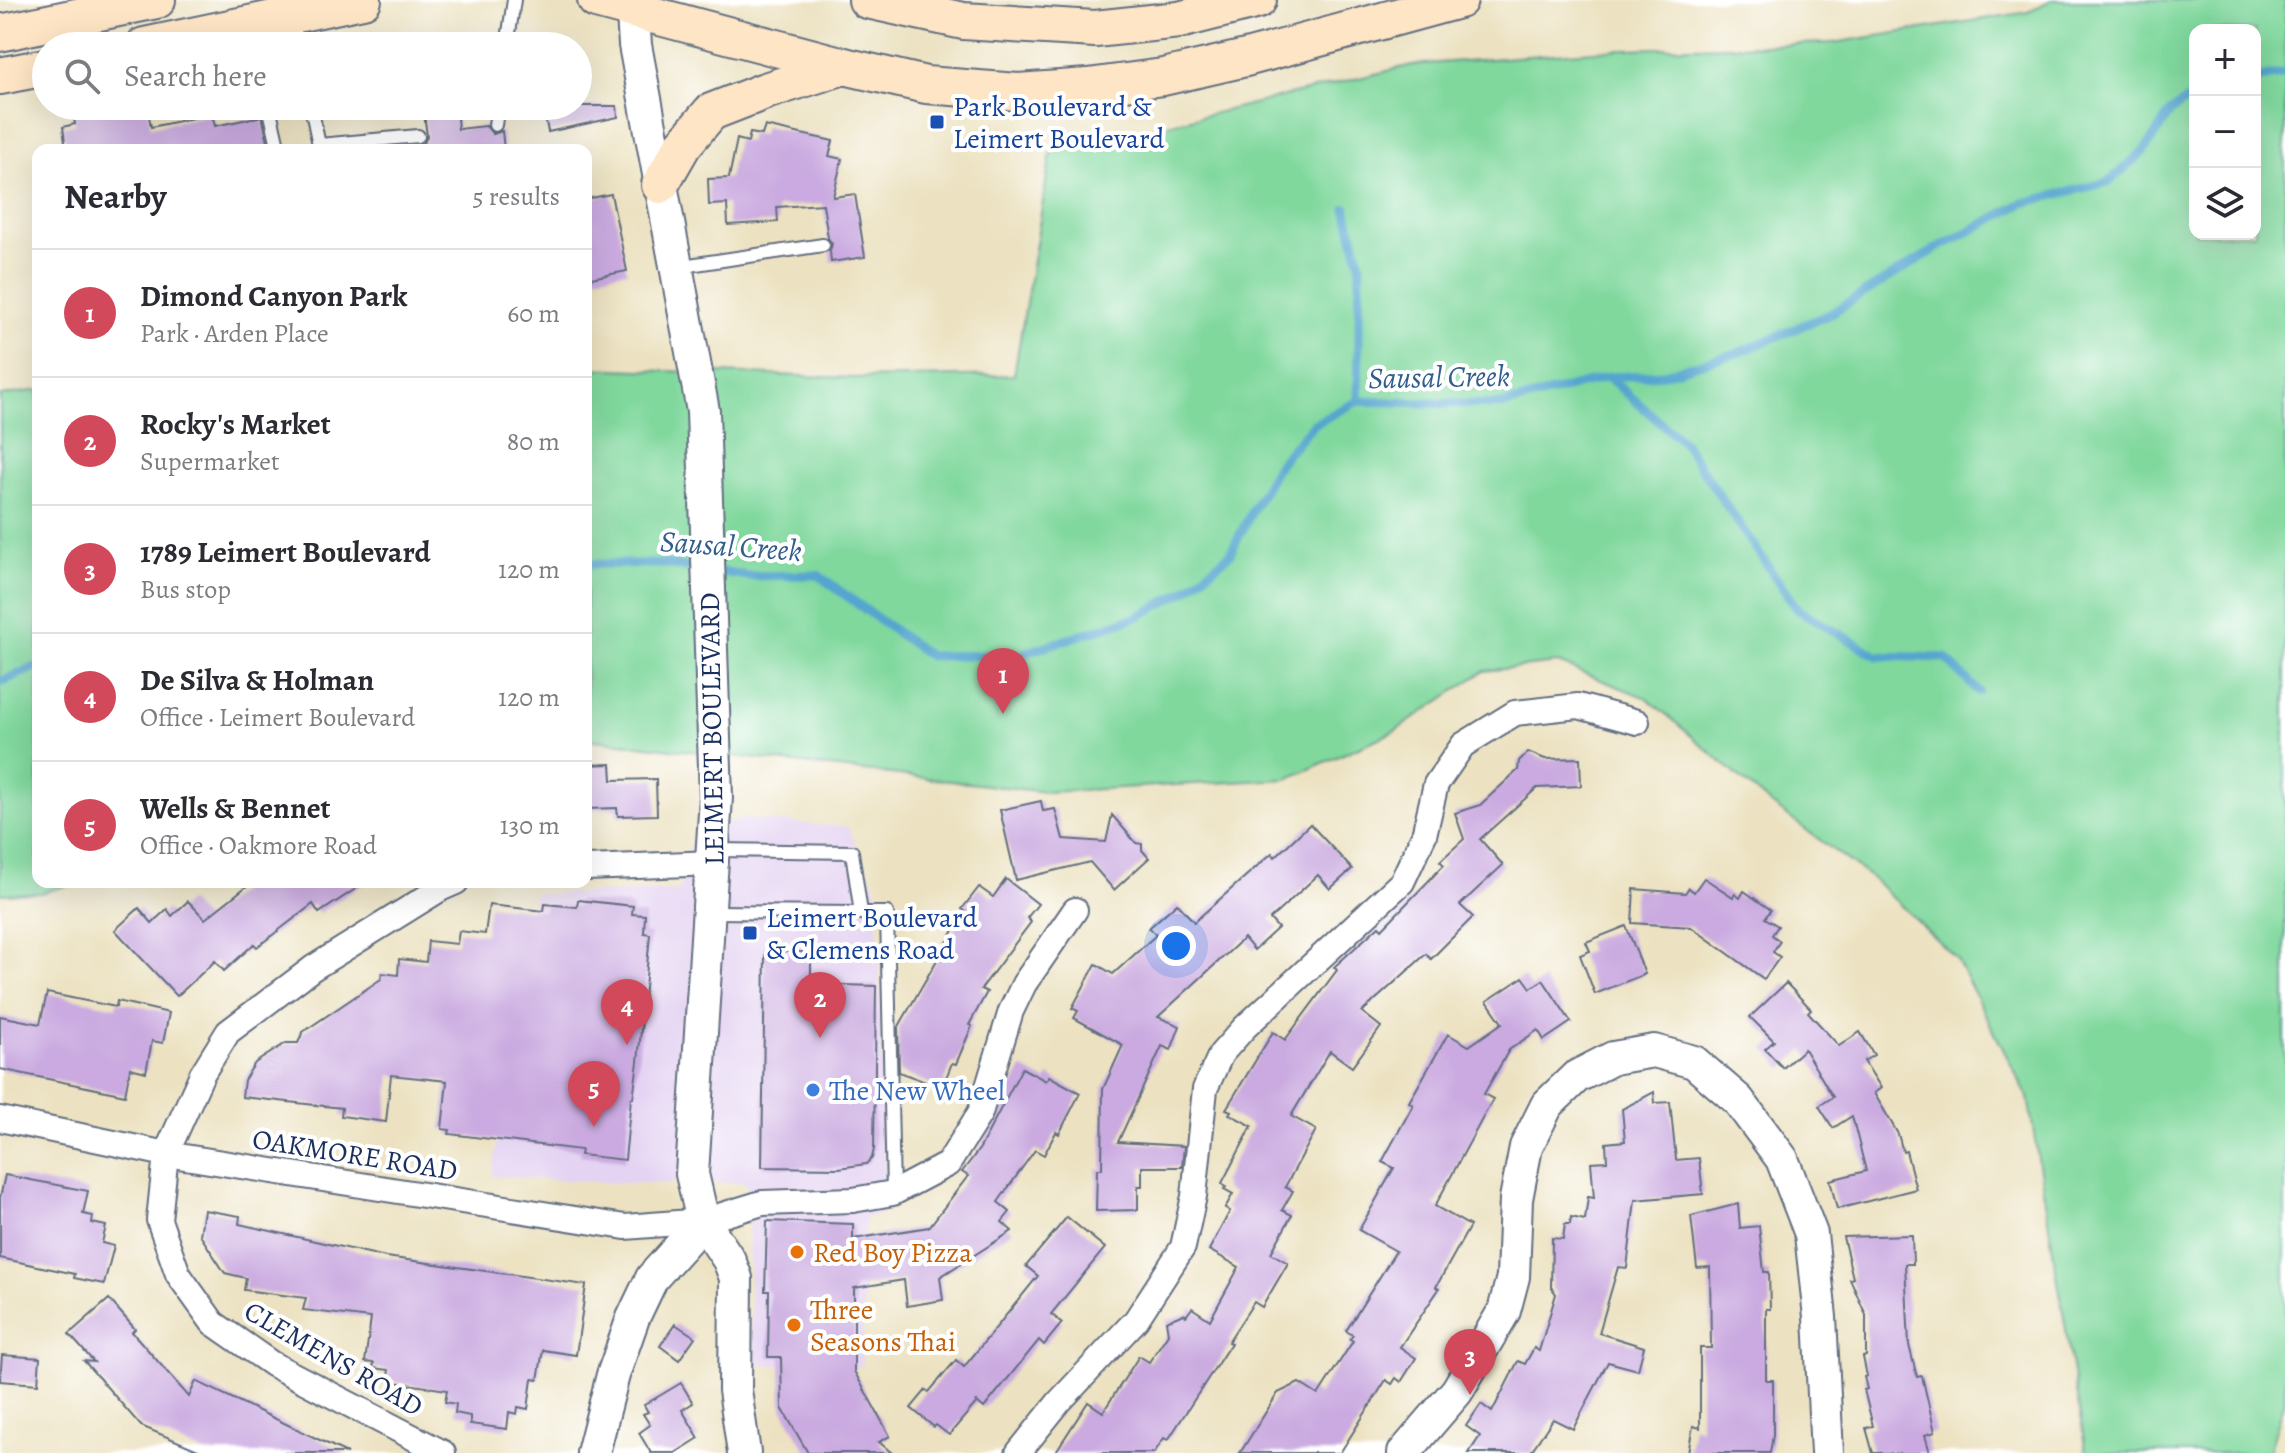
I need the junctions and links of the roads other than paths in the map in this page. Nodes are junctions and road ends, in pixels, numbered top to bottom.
1 (157, 0) edge
2 (363, 0) edge
3 (514, 0) edge
4 (596, 0) edge
5 (867, 0) edge
6 (1258, 0) edge
7 (1459, 0) edge
8 (632, 5) edge
9 (1402, 7) edge
10 (294, 30) edge
11 (233, 32) edge
12 (509, 32) edge
13 (0, 33) edge
14 (844, 66) junction
15 (32, 70) edge
16 (0, 76) edge
17 (272, 120) edge
18 (314, 120) edge
19 (496, 120) edge
20 (495, 125) dead end
21 (418, 136) dead end
22 (278, 144) edge
23 (319, 144) edge
24 (330, 144) edge
25 (660, 185) junction
26 (823, 245) dead end
27 (676, 267) junction
28 (1637, 722) dead end
29 (714, 857) junction
30 (592, 867) edge
31 (442, 888) edge
32 (1075, 910) dead end
33 (710, 912) junction
34 (861, 913) junction
35 (0, 1119) edge
36 (166, 1154) junction
37 (893, 1193) junction
38 (703, 1221) junction
39 (443, 1453) edge
40 (593, 1453) edge
41 (744, 1453) edge
42 (1018, 1453) edge
43 (1404, 1453) edge
44 (1827, 1453) edge

1 - 13 main road
2 - 10 main road
3 - 12 lane
4 - 8 main road
5 - 6 main road
7 - 9 main road
8 - 14 main road
8 - 25 street, LEIMERT BOULEVARD
9 - 14 main road
10 - 11 main road
14 - 25 main road
15 - 16 main road
17 - 22 lane
18 - 23 lane
19 - 20 lane
21 - 24 lane
25 - 27 street, LEIMERT BOULEVARD
26 - 27 lane
27 - 29 street, LEIMERT BOULEVARD
28 - 42 street
29 - 30 street
29 - 33 street, LEIMERT BOULEVARD
29 - 34 lane
31 - 36 street, CLEMENS ROAD
32 - 37 street, OAKMORE ROAD
33 - 34 lane
33 - 38 street, LEIMERT BOULEVARD
34 - 37 lane
35 - 36 street, OAKMORE ROAD
36 - 38 street, OAKMORE ROAD
36 - 39 street, CLEMENS ROAD
37 - 38 street, OAKMORE ROAD
38 - 40 street
38 - 41 street, LEIMERT BOULEVARD
43 - 44 street

